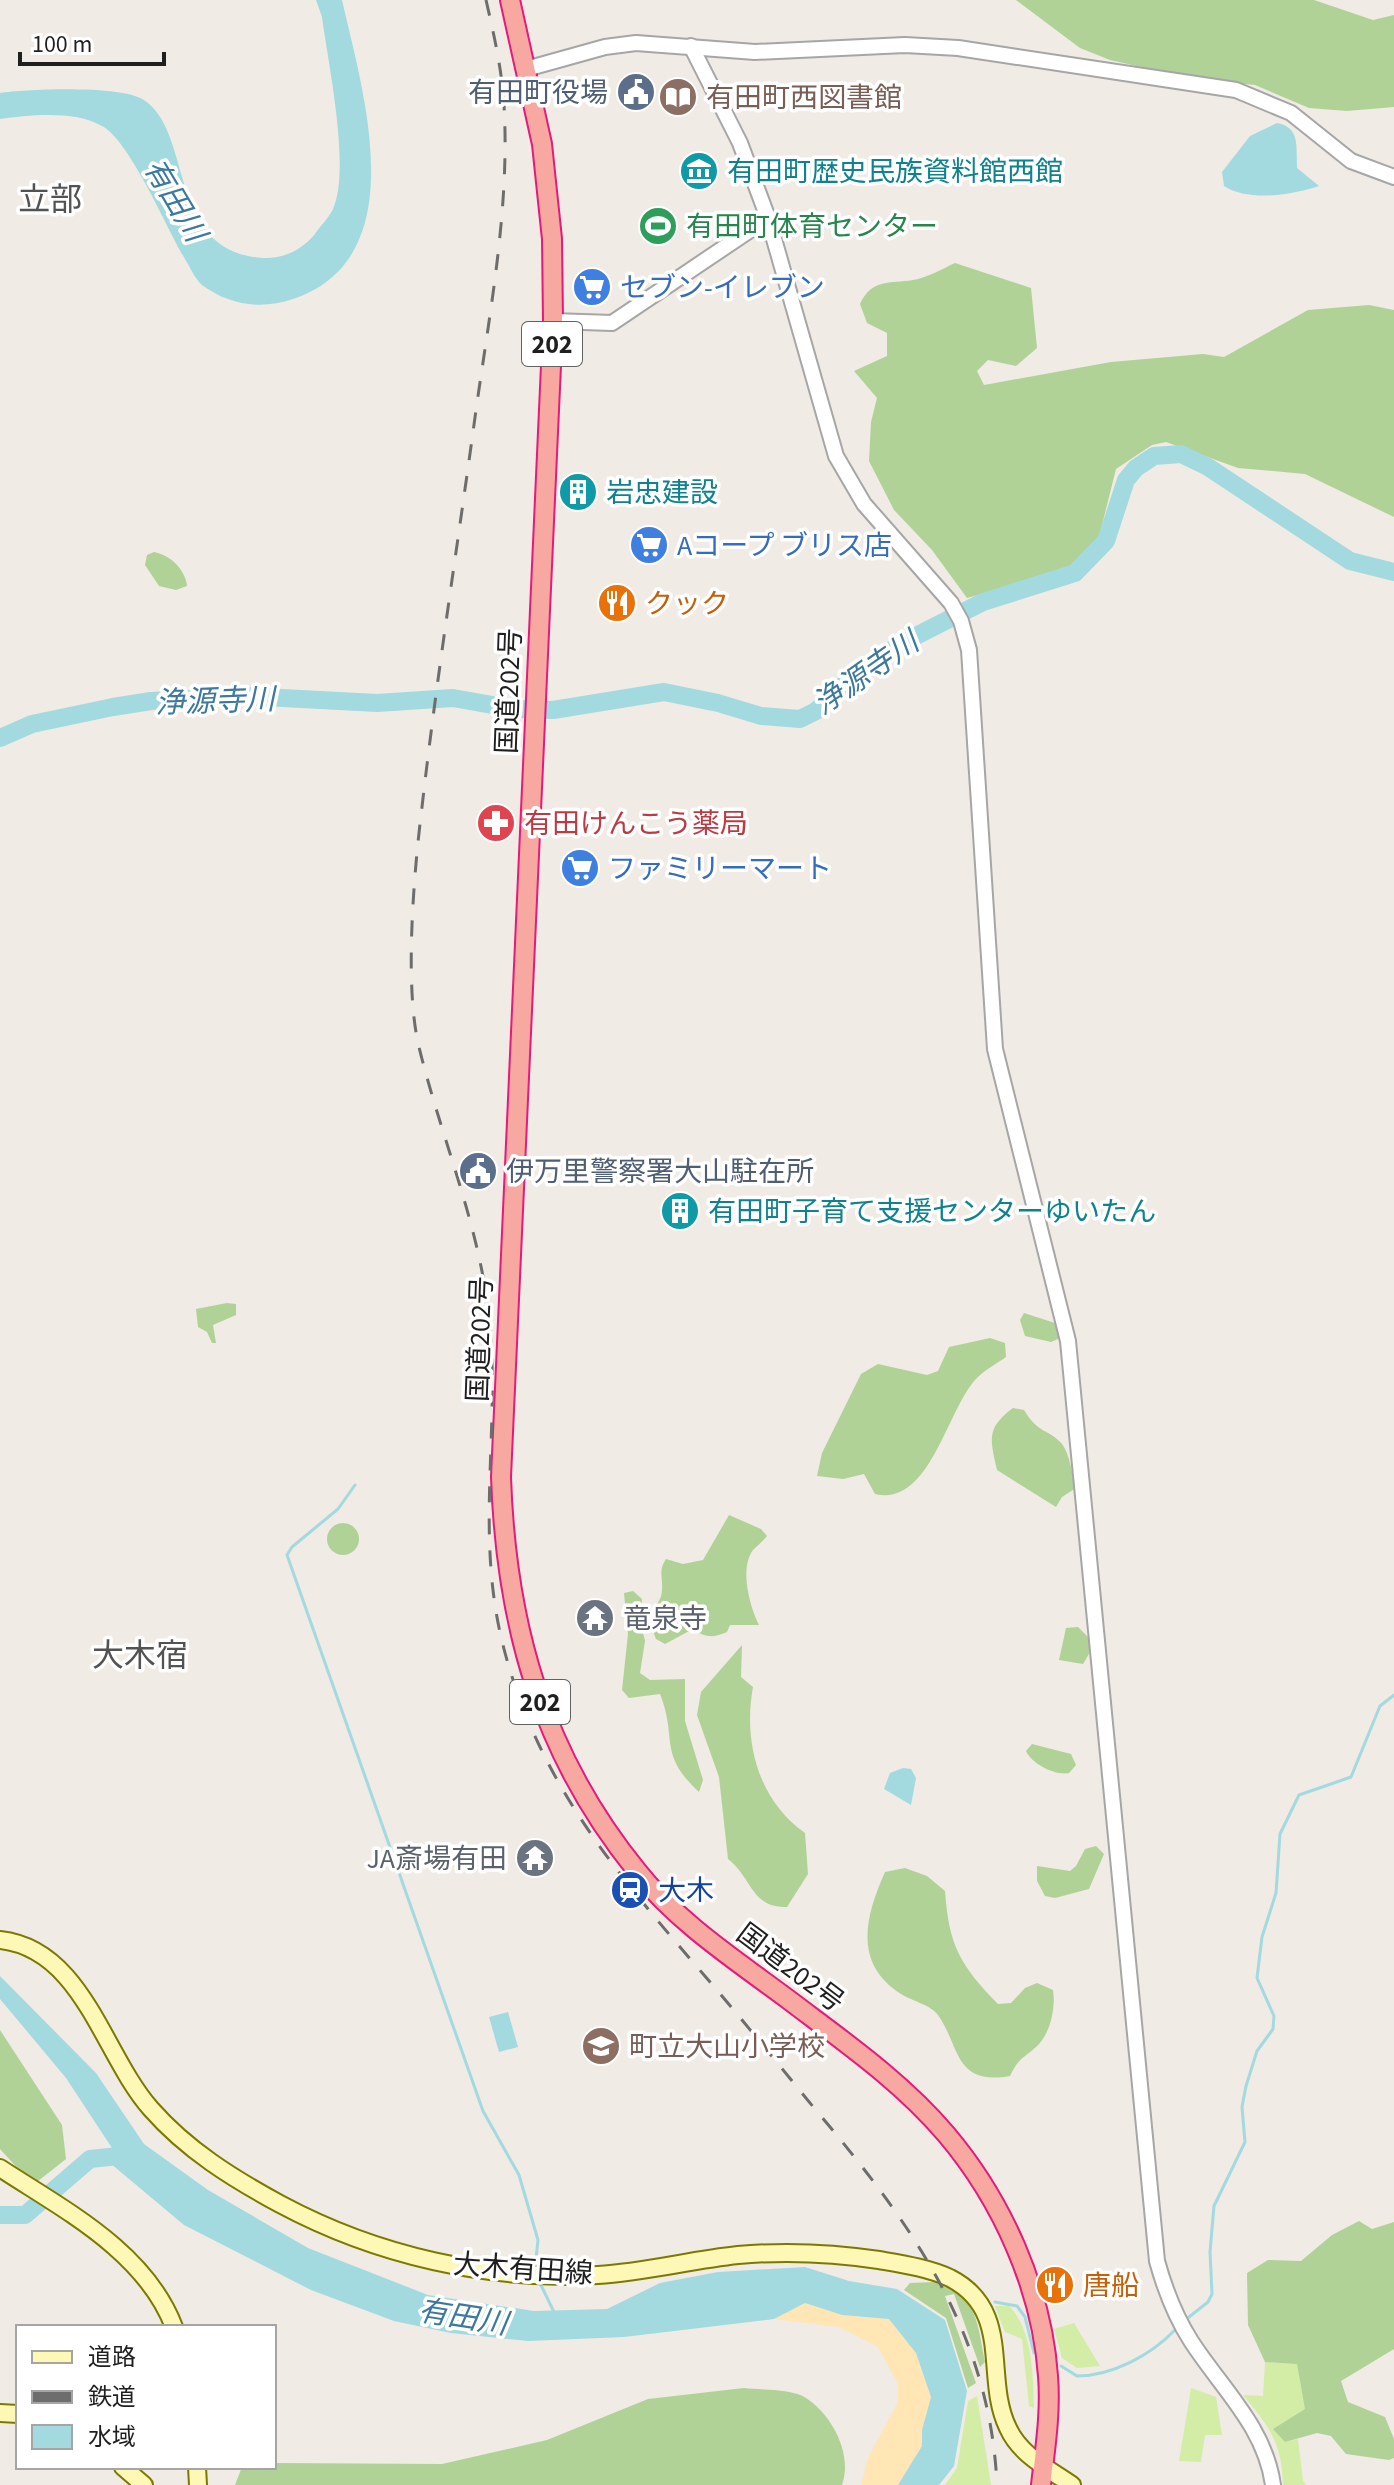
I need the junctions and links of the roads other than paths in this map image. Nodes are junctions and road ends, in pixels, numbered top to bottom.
1 (510, 0) edge
2 (691, 46) junction
3 (526, 69) junction
4 (1394, 177) edge
5 (768, 218) junction
6 (553, 321) junction
7 (6, 1941) edge
8 (0, 2168) edge
9 (173, 2325) edge
10 (1043, 2466) junction
11 (125, 2469) edge
12 (144, 2485) edge
13 (1041, 2485) edge
14 (1072, 2485) edge
15 (1273, 2485) edge

1 - 3 highway, 国道202号 / 202
2 - 3 street
2 - 4 street
2 - 5 street
3 - 6 highway, 国道202号 / 202
5 - 6 street
5 - 15 street
6 - 10 highway, 国道202号 / 202
7 - 10 main road, 大木有田線
8 - 9 main road
10 - 13 highway, 国道202号 / 202
10 - 14 main road, 大木有田線
11 - 12 main road

